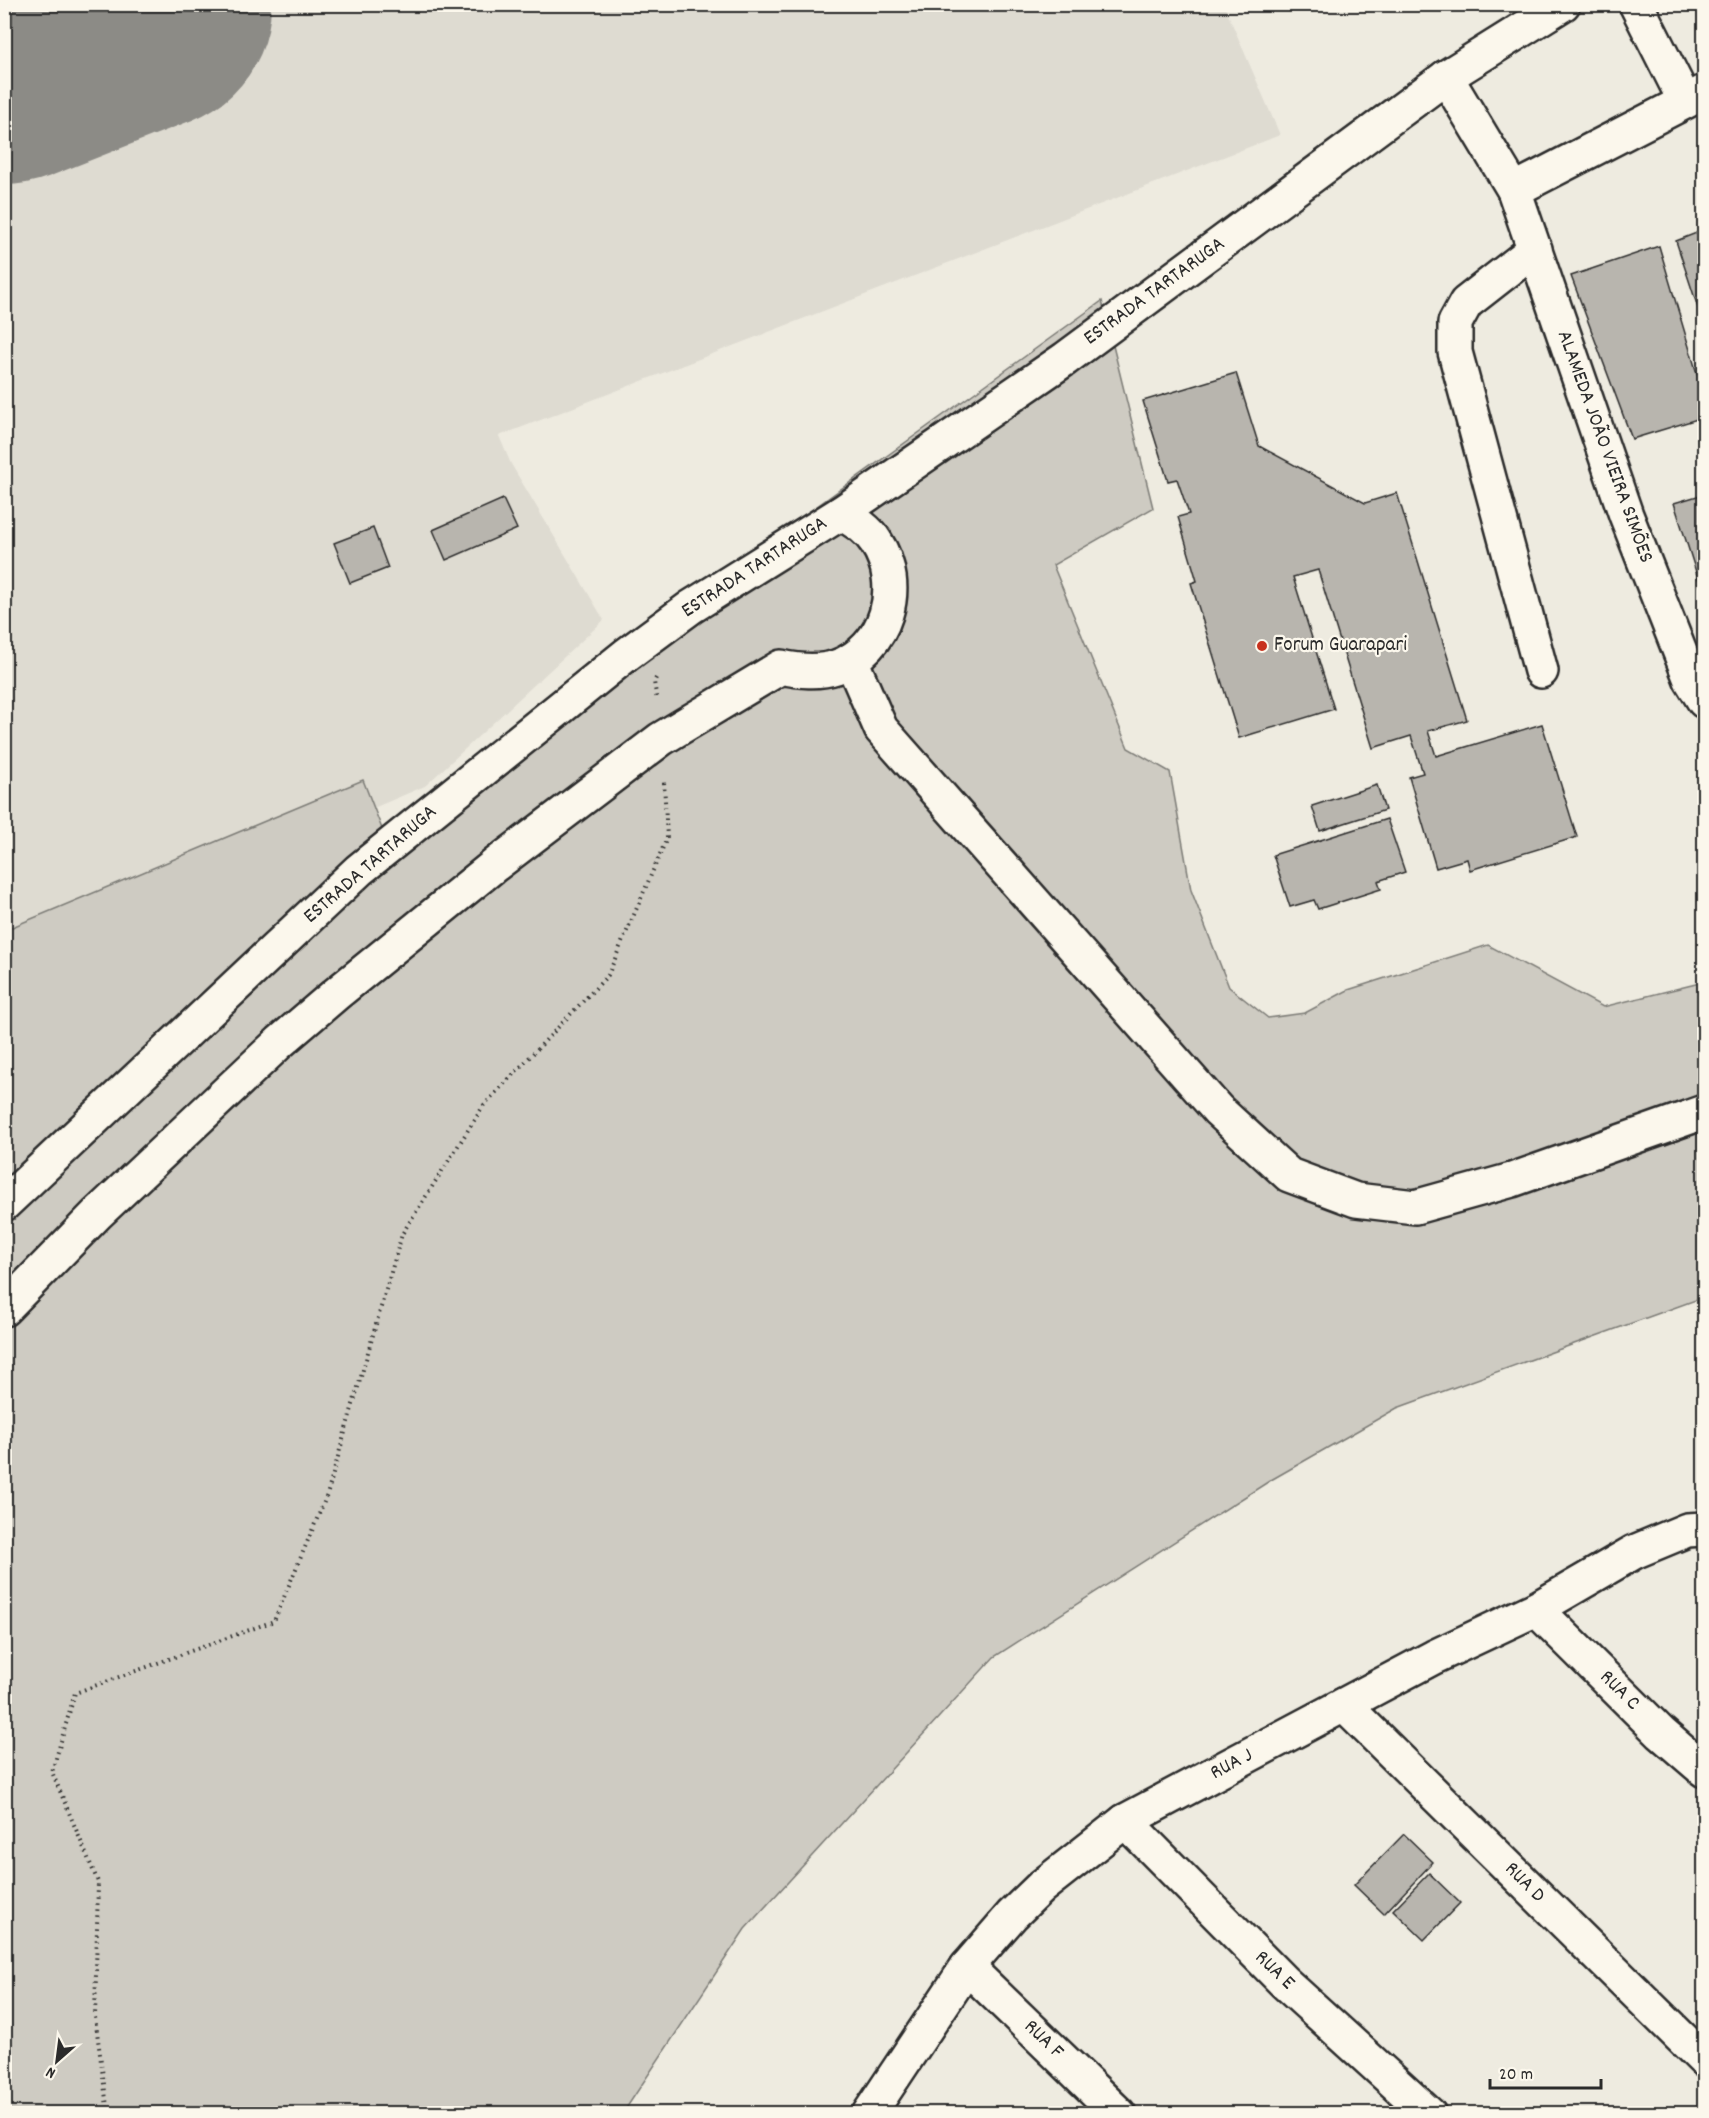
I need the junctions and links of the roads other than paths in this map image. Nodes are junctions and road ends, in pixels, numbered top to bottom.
1 (1563, 4) edge
2 (1636, 4) edge
3 (1446, 77) junction
4 (1695, 96) edge
5 (1514, 190) junction
6 (1534, 249) junction
7 (841, 513) junction
8 (852, 660) junction
9 (1541, 671) dead end
10 (1704, 701) edge
11 (1704, 1112) edge
12 (4, 1204) edge
13 (4, 1309) edge
14 (1696, 1529) edge
15 (1536, 1609) junction
16 (1344, 1705) junction
17 (1704, 1770) edge
18 (1125, 1821) junction
19 (968, 1967) junction
20 (1704, 2060) edge
21 (869, 2114) edge
22 (1119, 2114) edge
23 (1429, 2114) edge

1 - 3 street, ESTRADA TARTARUGA
2 - 4 street
3 - 5 street, ALAMEDA JOÃO VIEIRA SIMÕES
3 - 7 street, ESTRADA TARTARUGA
4 - 5 street
5 - 6 street, ALAMEDA JOÃO VIEIRA SIMÕES
6 - 9 street
6 - 10 street, ALAMEDA JOÃO VIEIRA SIMÕES
7 - 8 street
7 - 12 street, ESTRADA TARTARUGA
8 - 11 street
8 - 13 street
14 - 15 street, RUA J
15 - 16 street, RUA J
15 - 17 street, RUA C
16 - 18 street, RUA J
16 - 20 street, RUA D
18 - 19 street, RUA J
18 - 23 street, RUA E
19 - 21 street, RUA J
19 - 22 street, RUA F

